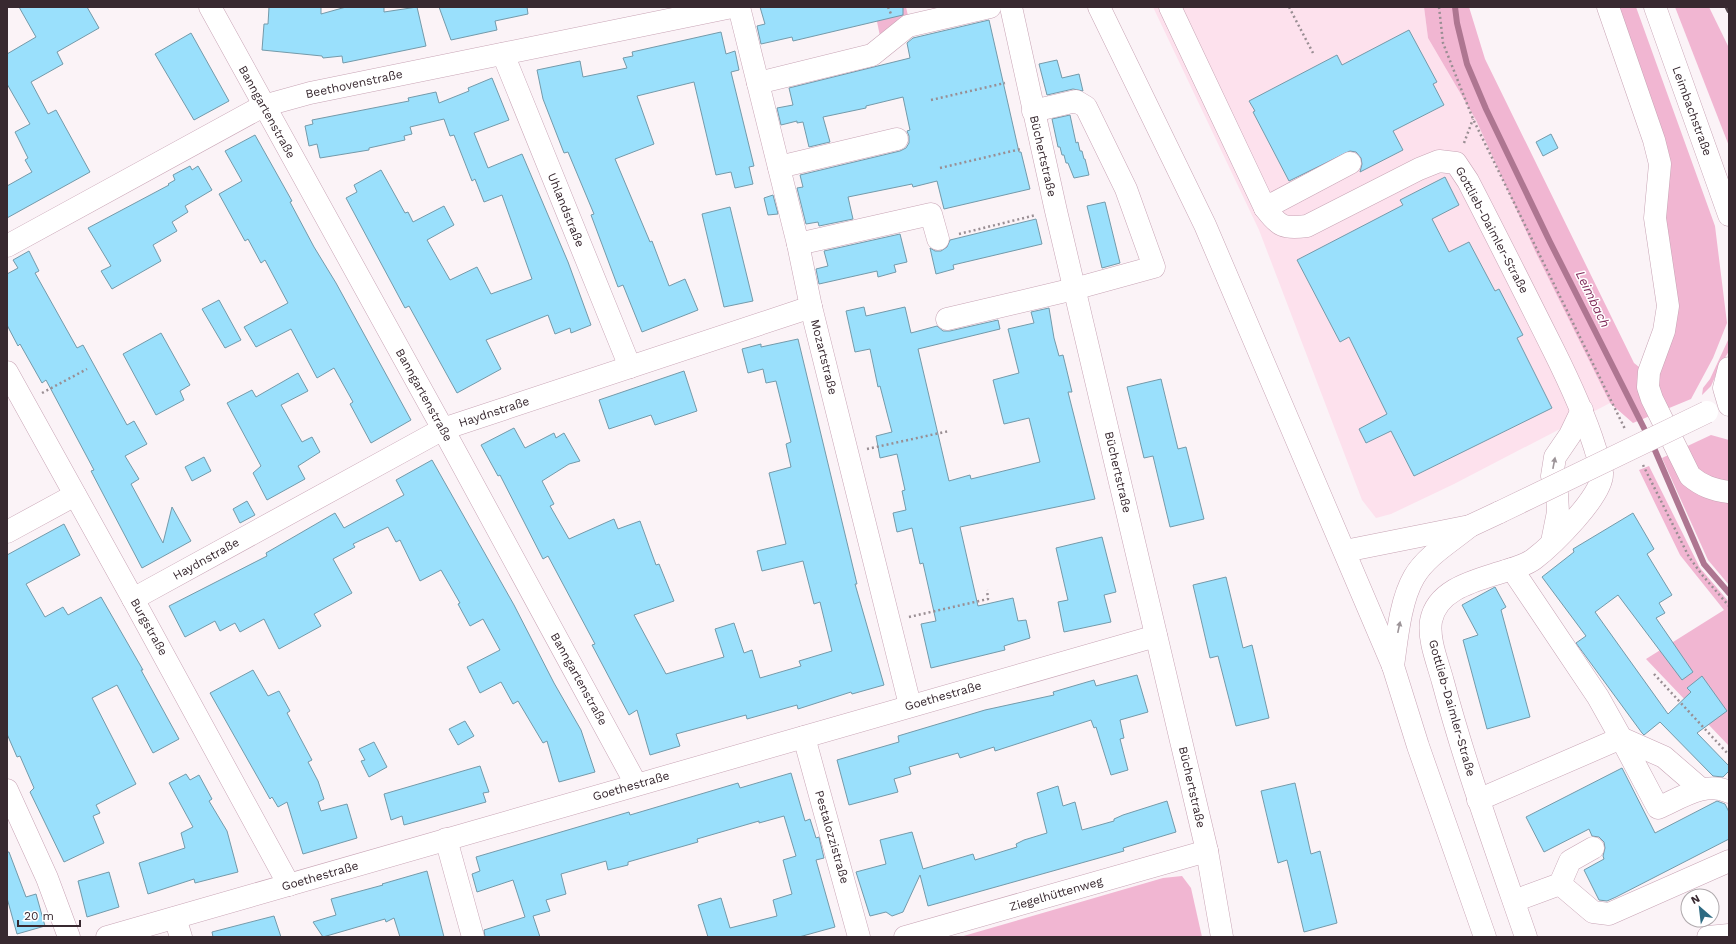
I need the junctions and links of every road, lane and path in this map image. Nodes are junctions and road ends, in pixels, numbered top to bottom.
1 (210, 7) edge
2 (732, 7) edge
3 (739, 7) edge
4 (990, 7) edge
5 (1010, 7) edge
6 (1099, 7) edge
7 (1170, 7) edge
8 (1289, 7) edge
9 (1439, 7) edge
10 (1608, 7) edge
11 (1655, 7) edge
12 (1313, 53) dead end
13 (503, 54) junction
14 (1025, 78) junction
15 (758, 83) junction
16 (931, 100) dead end
17 (263, 106) junction
18 (1033, 111) junction
19 (1473, 119) junction
20 (896, 139) dead end
21 (1040, 144) junction
22 (1350, 163) dead end
23 (1456, 163) junction
24 (779, 167) junction
25 (940, 168) dead end
26 (1265, 208) junction
27 (1056, 211) junction
28 (1729, 215) edge
29 (938, 239) joint
30 (798, 244) junction
31 (7, 246) edge
32 (1074, 289) junction
33 (811, 307) junction
34 (947, 319) dead end
35 (630, 367) junction
36 (1729, 368) edge
37 (87, 369) dead end
38 (7, 372) edge
39 (24, 403) junction
40 (1728, 404) edge
41 (1582, 410) junction
42 (443, 429) junction
43 (949, 431) dead end
44 (1627, 433) dead end
45 (848, 454) junction
46 (1641, 460) dead end
47 (1729, 492) edge
48 (75, 495) junction
49 (1470, 526) junction
50 (7, 532) edge
51 (1552, 542) junction
52 (1345, 551) junction
53 (1512, 569) junction
54 (986, 590) dead end
55 (134, 599) junction
56 (1729, 606) edge
57 (889, 622) junction
58 (1156, 636) junction
59 (1393, 666) junction
60 (1654, 674) dead end
61 (910, 706) junction
62 (804, 737) junction
63 (1621, 738) junction
64 (1729, 755) edge
65 (636, 784) junction
66 (1701, 789) junction
67 (7, 790) edge
68 (1729, 792) edge
69 (1478, 800) junction
70 (446, 839) junction
71 (1592, 848) dead end
72 (1207, 851) junction
73 (1729, 861) edge
74 (289, 884) junction
75 (1560, 884) junction
76 (1514, 901) junction
77 (178, 928) edge
78 (1729, 935) edge
79 (69, 937) edge
80 (107, 937) edge
81 (473, 937) edge
82 (859, 937) edge
83 (905, 937) edge
84 (1222, 937) edge
85 (1485, 937) edge
86 (1526, 937) edge
87 (1708, 937) edge

1 - 17 street, Banngartenstraße
2 - 13 street, Beethovenstraße
3 - 15 street, Mozartstraße
4 - 15 street
5 - 14 street, Büchertstraße
6 - 52 street
7 - 26 street, Gottlieb-Daimler-Straße
8 - 12 path
9 - 19 path
10 - 47 street
11 - 28 street, Leimbachstraße
13 - 17 street, Beethovenstraße
13 - 35 street, Uhlandstraße
14 - 16 path
14 - 18 street, Büchertstraße
15 - 24 street, Mozartstraße
17 - 31 street, Beethovenstraße
17 - 42 street, Banngartenstraße
18 - 21 street, Büchertstraße
18 - 32 street
19 - 23 path
19 - 44 path
20 - 24 street
21 - 25 path
21 - 27 street, Büchertstraße
22 - 26 street
23 - 26 street, Gottlieb-Daimler-Straße
23 - 41 street, Gottlieb-Daimler-Straße
24 - 30 street, Mozartstraße
27 - 29 path
27 - 32 street, Büchertstraße
29 - 30 street
30 - 33 street, Mozartstraße
32 - 34 street
32 - 58 street, Büchertstraße
33 - 35 street, Haydnstraße
33 - 45 street, Mozartstraße
35 - 42 street, Haydnstraße
36 - 40 street
37 - 39 path
38 - 39 street, Burgstraße
39 - 48 street, Burgstraße
40 - 49 street, bridge
51 -> 41 street
41 - 51 street, Gottlieb-Daimler-Straße
42 - 55 street, Haydnstraße
42 - 65 street, Banngartenstraße
43 - 45 path
45 - 57 street, Mozartstraße
46 - 56 path
48 - 50 street
48 - 55 street, Burgstraße
49 - 52 street
59 -> 49 street
51 - 53 street, Gottlieb-Daimler-Straße
52 - 59 street
53 - 63 street
53 - 69 street, Gottlieb-Daimler-Straße
54 - 57 path
55 - 74 street, Burgstraße
57 - 61 street, Mozartstraße
58 - 61 street, Goethestraße
58 - 72 street, Büchertstraße
59 - 85 street
60 - 64 path
61 - 62 street, Goethestraße
62 - 65 street, Goethestraße
62 - 82 street, Pestalozzistraße
63 - 66 street
63 - 66 street
63 - 69 street
65 - 70 street, Goethestraße
66 - 68 street
67 - 79 street
69 - 76 street, Gottlieb-Daimler-Straße
70 - 74 street, Goethestraße
70 - 81 street
71 - 75 street
72 - 83 street, Ziegelhüttenweg
72 - 84 street, Büchertstraße
73 - 75 street
74 - 77 street, Goethestraße
75 - 76 street
76 - 86 street, Gottlieb-Daimler-Straße
77 - 80 street, Goethestraße
78 - 87 street

